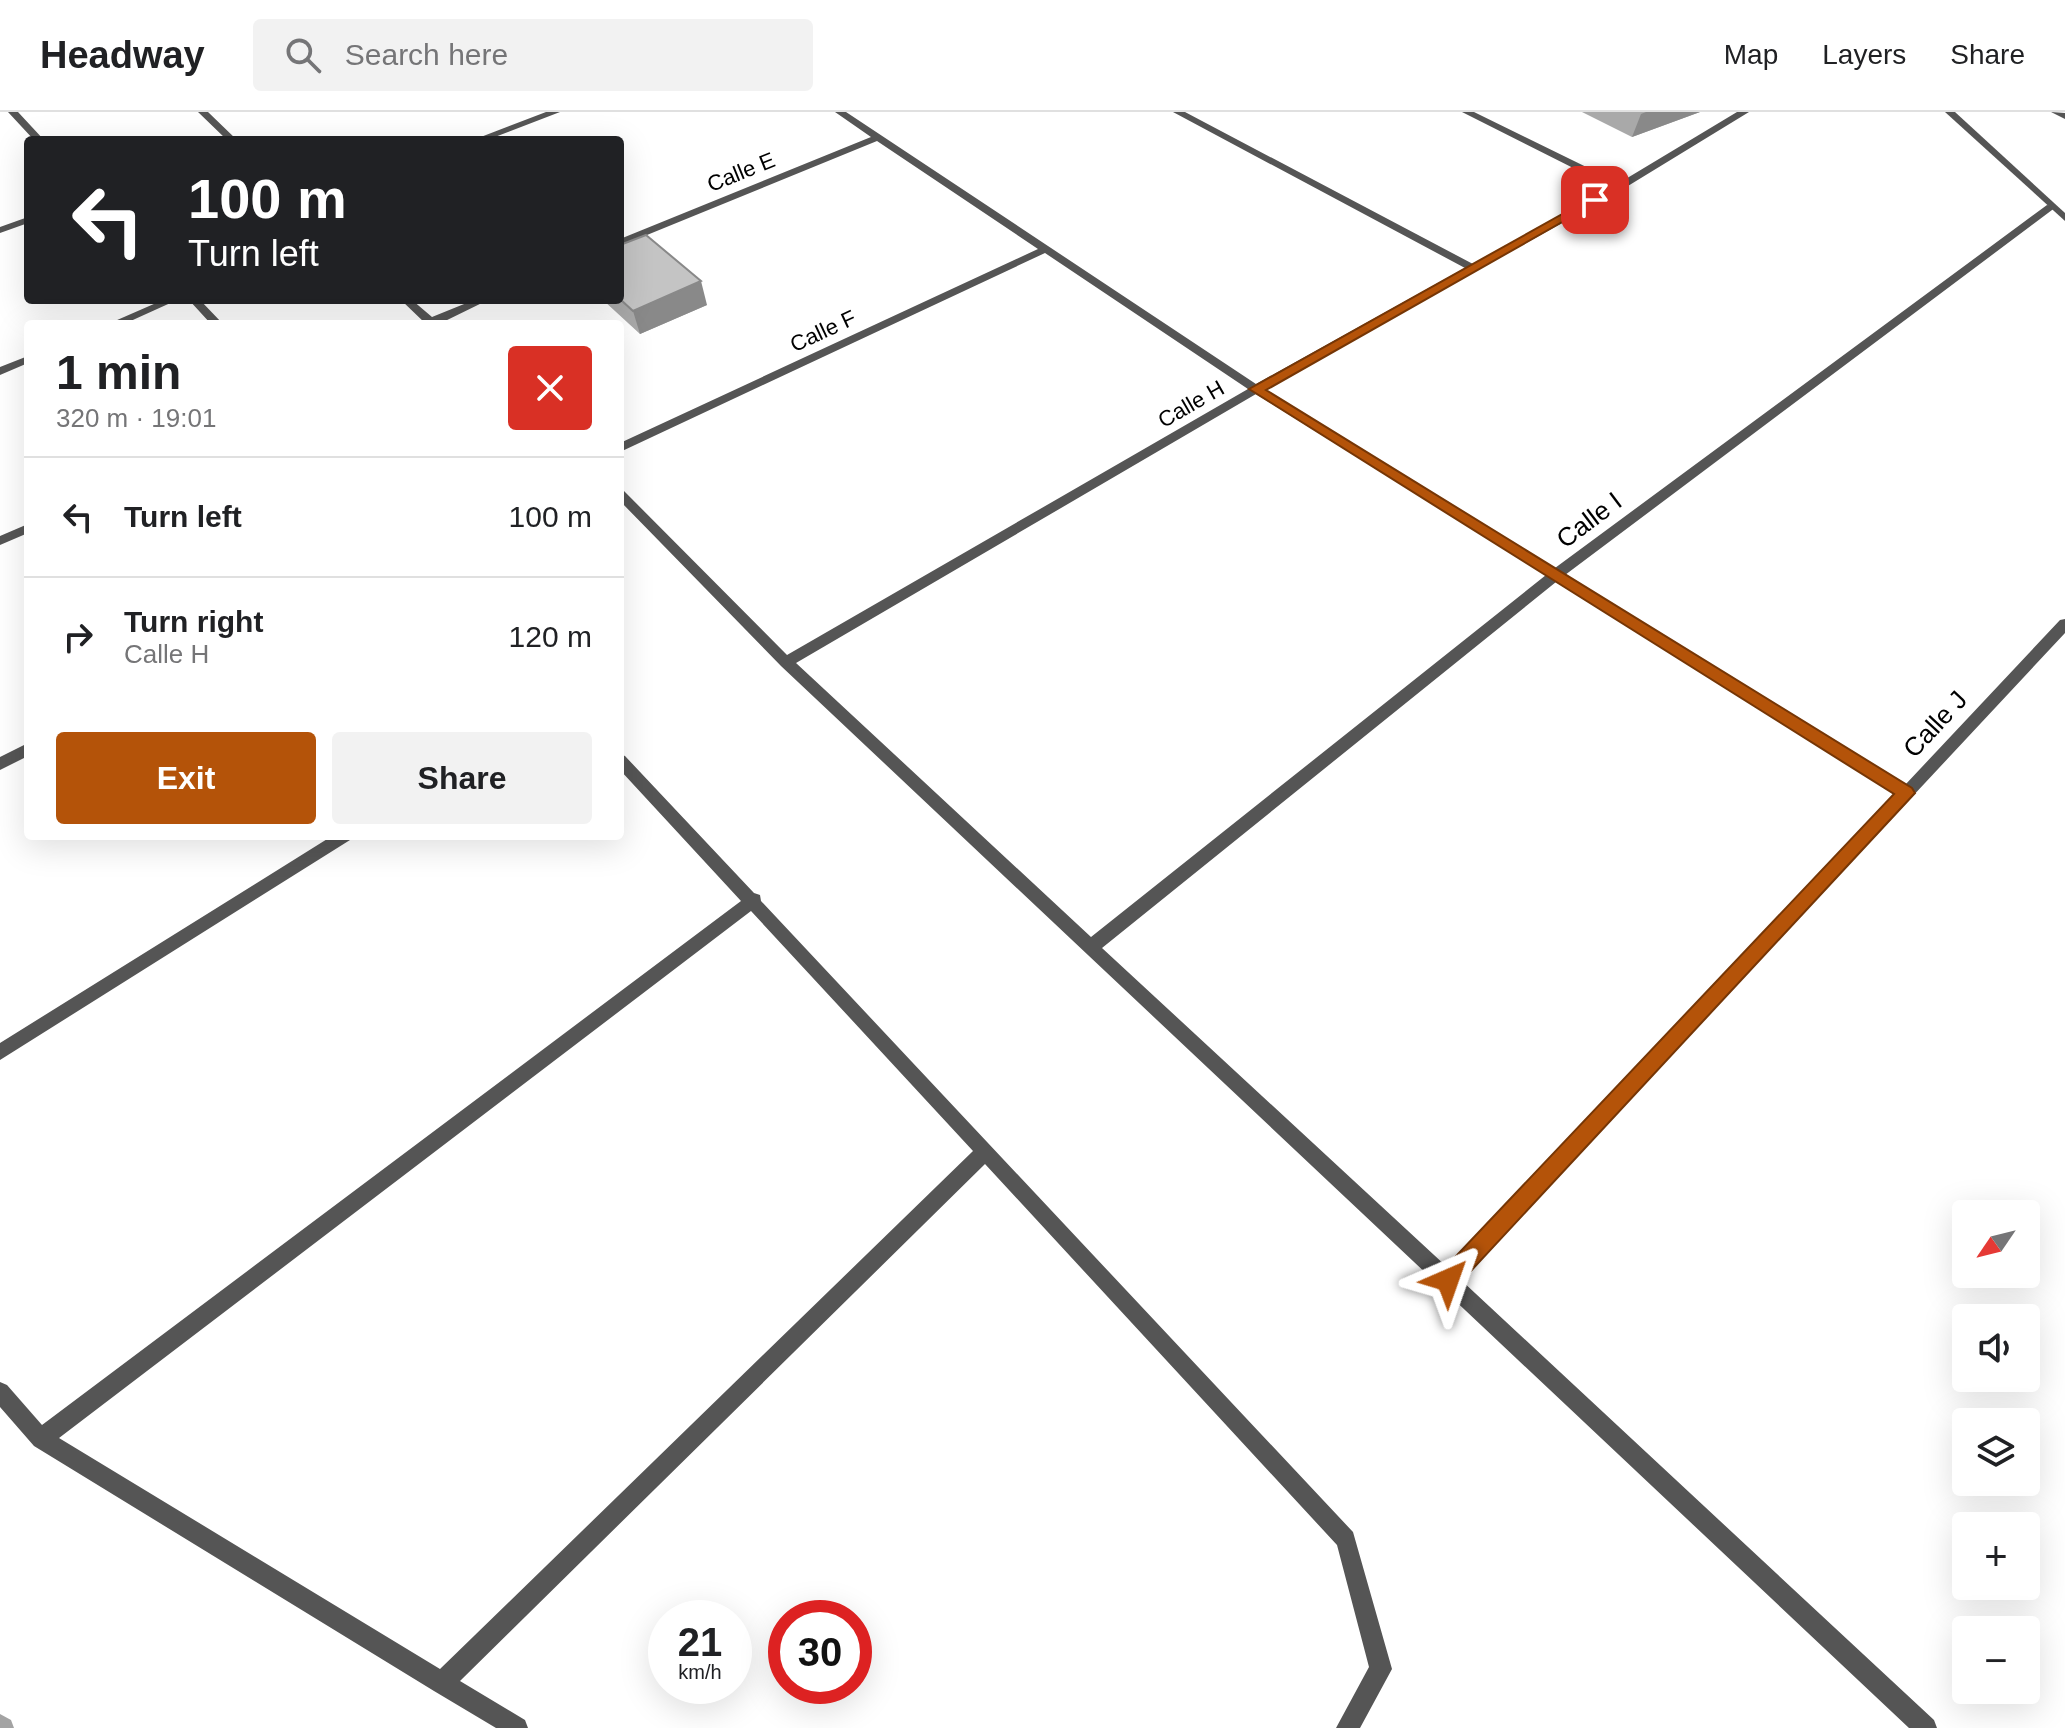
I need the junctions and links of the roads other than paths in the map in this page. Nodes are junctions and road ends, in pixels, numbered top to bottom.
1 (13, 112) edge
2 (203, 112) edge
3 (555, 112) edge
4 (840, 112) edge
5 (1178, 112) edge
6 (1467, 112) edge
7 (1950, 112) edge
8 (2056, 112) edge
9 (1738, 113) edge
10 (2065, 116) edge
11 (35, 136) edge
12 (228, 136) edge
13 (489, 136) edge
14 (878, 137) junction
15 (1619, 187) junction
16 (2051, 207) junction
17 (2065, 218) edge
18 (24, 221) edge
19 (0, 230) edge
20 (624, 241) edge
21 (1044, 250) junction
22 (1473, 268) junction
23 (162, 304) edge
24 (198, 304) edge
25 (411, 304) edge
26 (474, 304) edge
27 (124, 320) edge
28 (213, 320) edge
29 (429, 320) edge
30 (439, 320) edge
31 (24, 361) edge
32 (0, 371) edge
33 (1256, 389) junction
34 (624, 446) edge
35 (624, 498) edge
36 (24, 530) edge
37 (0, 541) edge
38 (1555, 575) junction
39 (2065, 624) edge
40 (786, 662) junction
41 (24, 751) edge
42 (0, 764) edge
43 (624, 764) edge
44 (1906, 793) junction
45 (339, 840) edge
46 (754, 900) junction
47 (1091, 947) junction
48 (0, 1052) edge
49 (984, 1153) junction
50 (1448, 1280) junction
51 (0, 1392) edge
52 (41, 1439) junction
53 (442, 1683) junction
54 (517, 1728) edge
55 (1347, 1728) edge
56 (1926, 1728) edge

1 - 11 street
2 - 12 street
3 - 13 street
4 - 14 street
5 - 22 street
6 - 15 street
7 - 16 street
8 - 10 street
9 - 15 street, Calle H
14 - 20 street, Calle E
14 - 21 street
15 - 22 street, Calle H
16 - 17 street
16 - 38 street, Calle I
18 - 19 street
21 - 33 street
21 - 34 street, Calle F
22 - 33 street, Calle H
23 - 27 street
24 - 28 street
25 - 29 street
26 - 30 street
31 - 32 street
33 - 38 street
33 - 40 street, Calle H
35 - 40 street
36 - 37 street
38 - 44 street
38 - 47 street, Calle I
39 - 44 street, Calle J
40 - 47 street
41 - 42 street
43 - 46 street
44 - 50 street, Calle J
45 - 48 street
46 - 49 street
46 - 52 street
47 - 50 street
49 - 53 street
49 - 55 street
50 - 56 street
51 - 52 street
52 - 53 street
53 - 54 street

